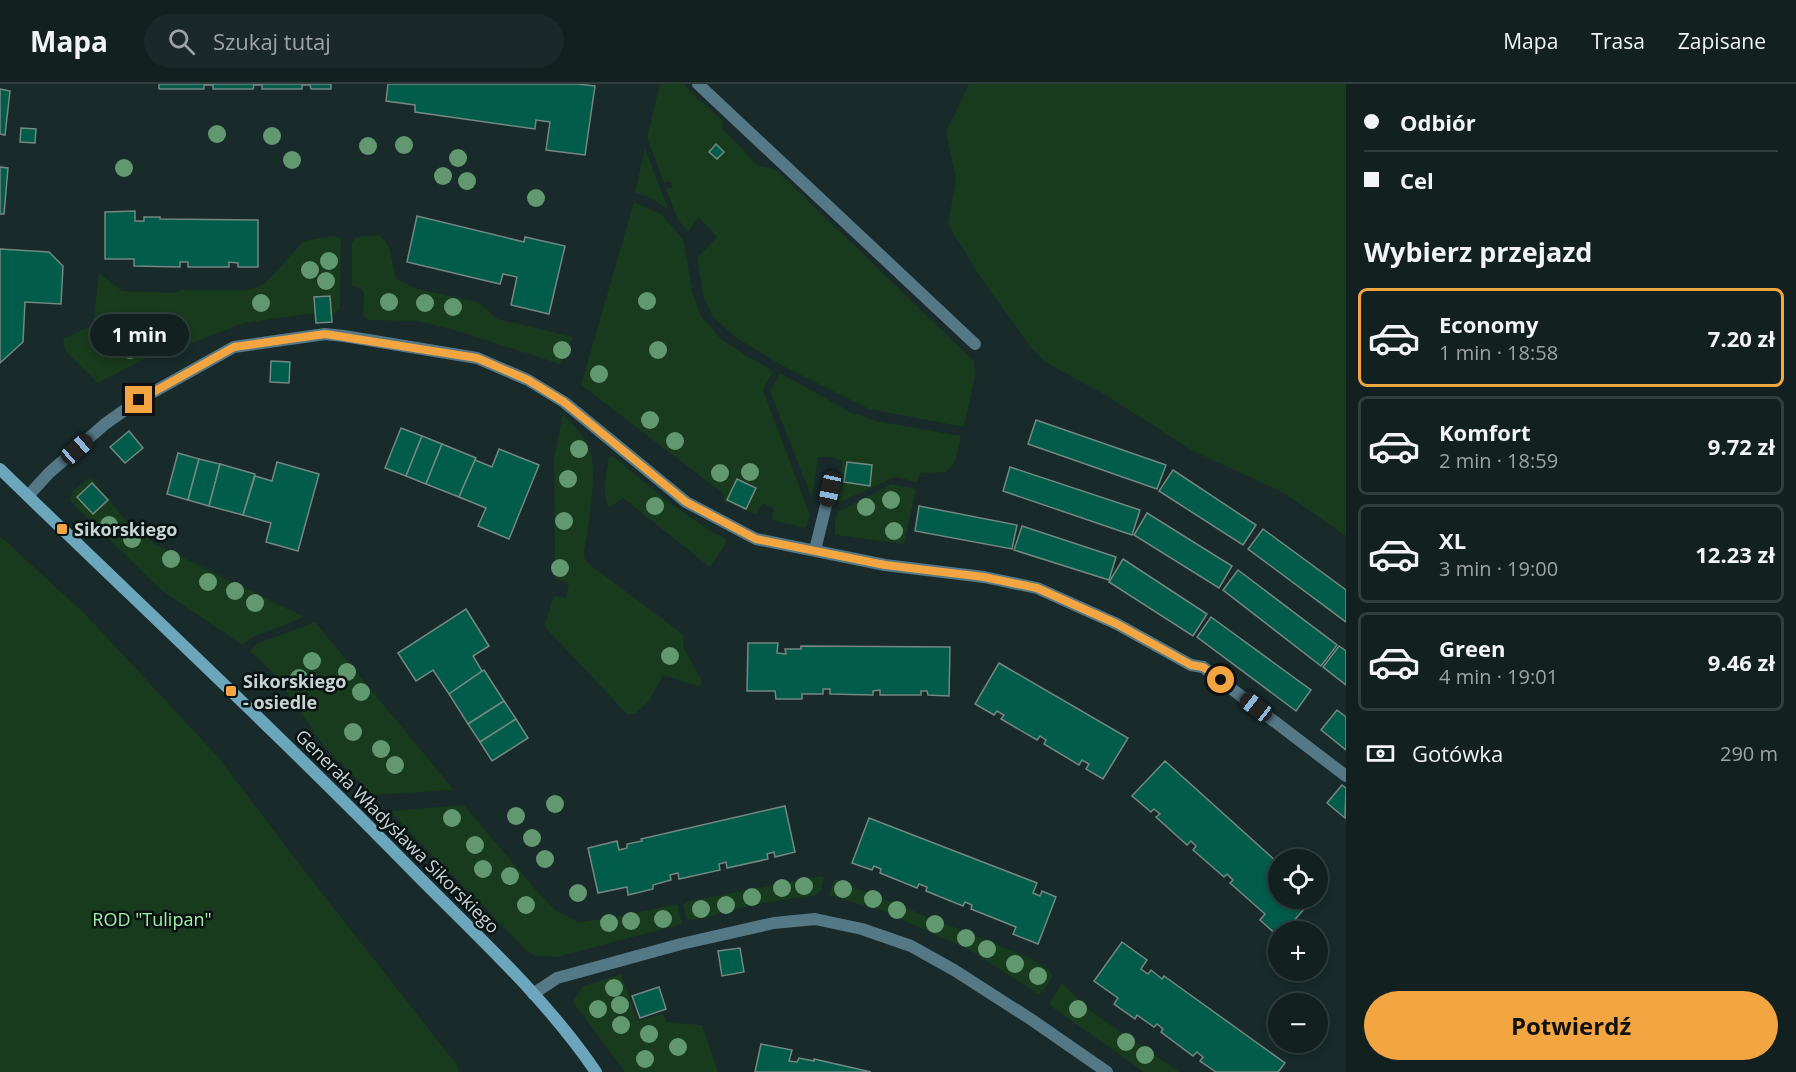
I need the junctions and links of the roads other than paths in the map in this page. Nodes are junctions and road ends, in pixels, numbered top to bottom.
1 (698, 84) edge
2 (975, 344) dead end
3 (0, 469) edge
4 (830, 489) dead end
5 (28, 496) junction
6 (815, 550) junction
7 (1346, 776) edge
8 (533, 993) junction
9 (596, 1072) edge
10 (1107, 1072) edge

1 - 2 street
3 - 5 street, Generała Władysława Sikorskiego
4 - 6 street
5 - 6 street
5 - 8 street, Generała Władysława Sikorskiego
6 - 7 street
8 - 9 street, Generała Władysława Sikorskiego
8 - 10 street

